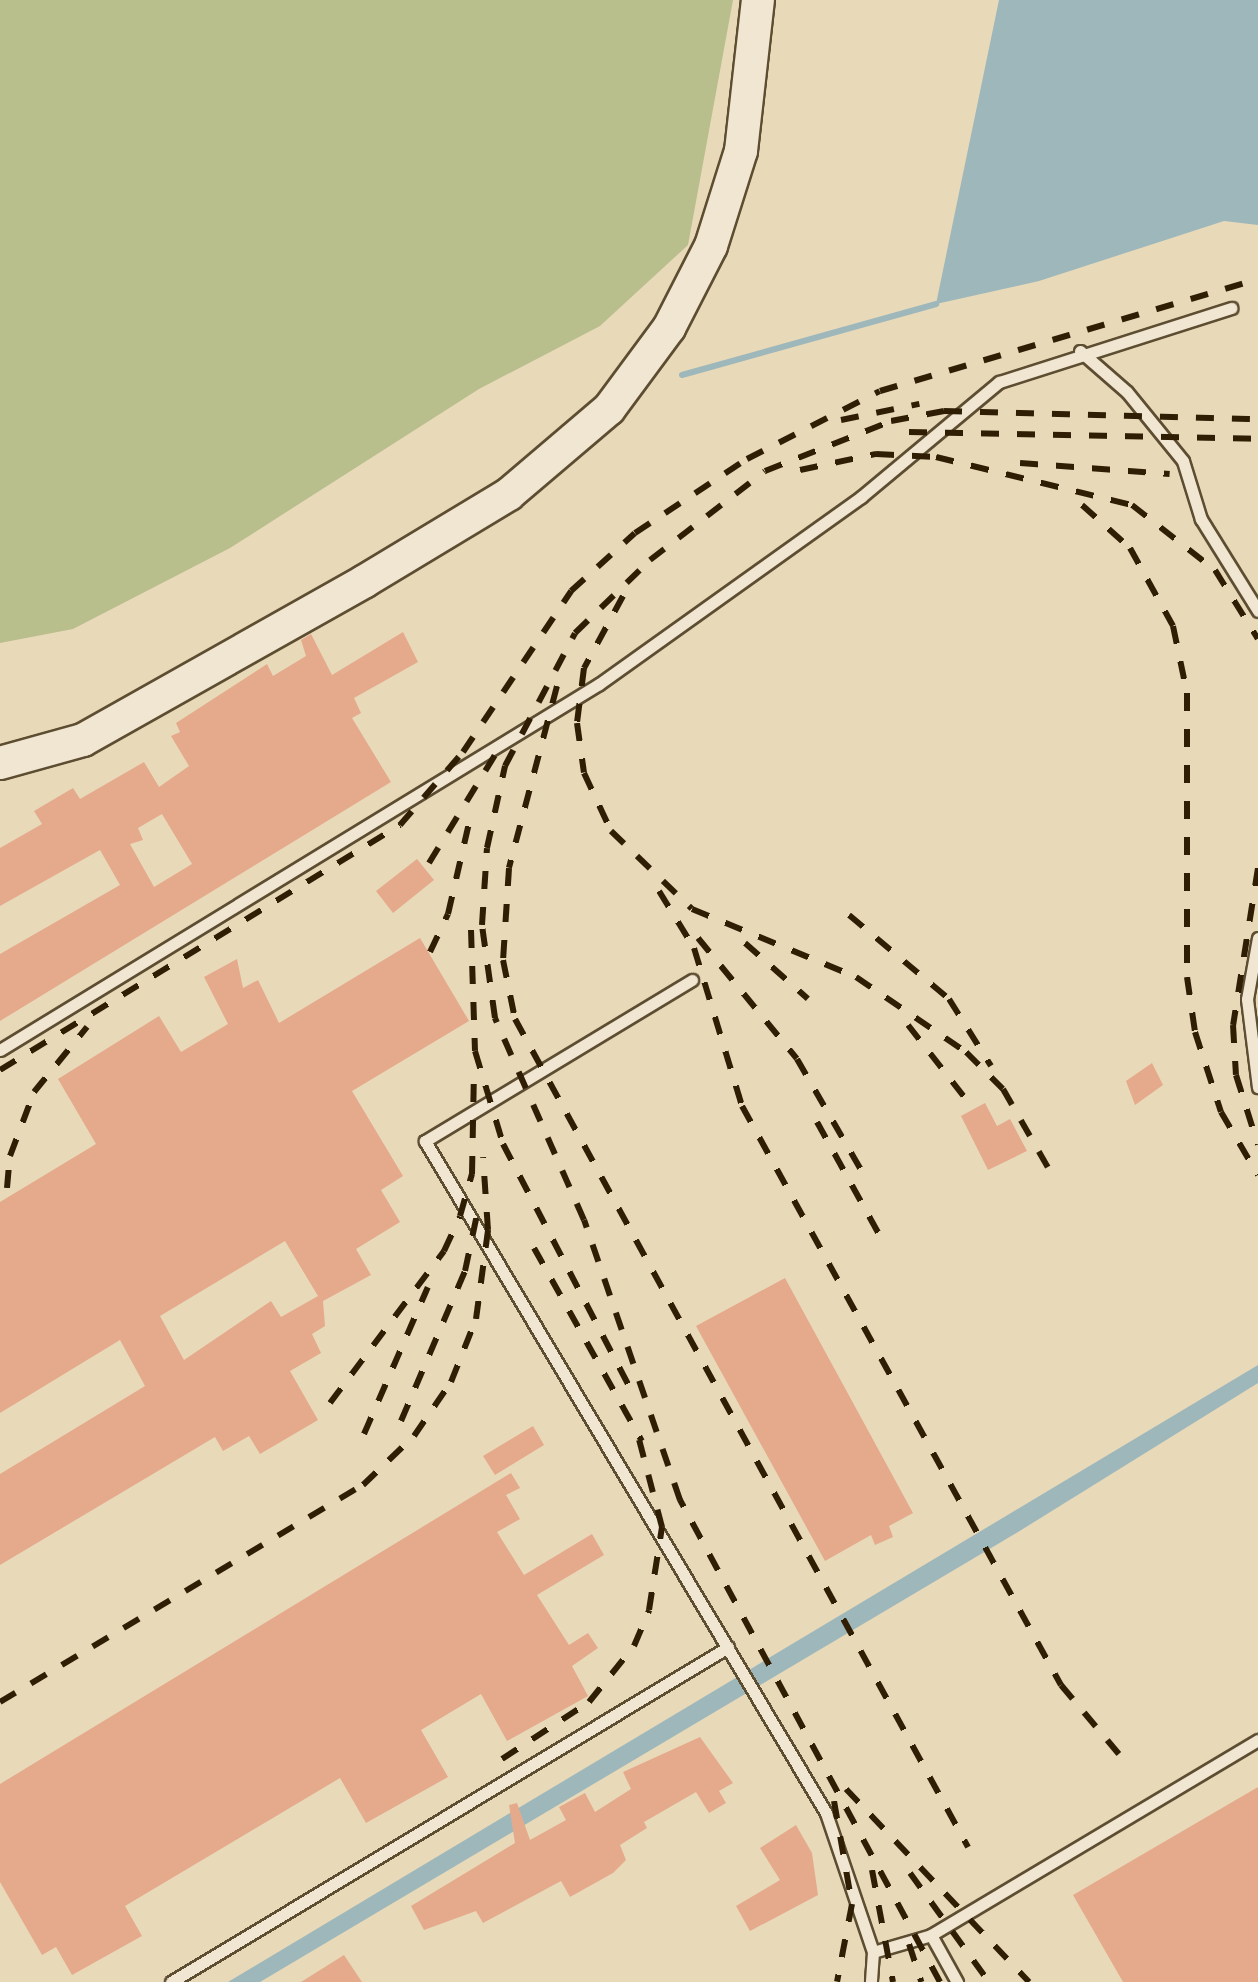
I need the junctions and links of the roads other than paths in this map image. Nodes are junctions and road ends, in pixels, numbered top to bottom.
1 (758, 0) edge
2 (1231, 308) dead end
3 (1080, 350) junction
4 (1258, 611) edge
5 (0, 763) edge
6 (1258, 938) edge
7 (692, 980) dead end
8 (0, 1050) edge
9 (1258, 1087) edge
10 (728, 1647) junction
11 (1258, 1740) edge
12 (931, 1935) junction
13 (873, 1952) junction
14 (172, 1982) edge
15 (871, 1982) edge
16 (957, 1982) edge

1 - 5 street
2 - 3 lane
3 - 4 lane
3 - 8 lane
6 - 9 lane
7 - 10 lane
10 - 13 lane
10 - 14 lane
11 - 12 lane
12 - 13 lane
12 - 16 lane
13 - 15 lane

